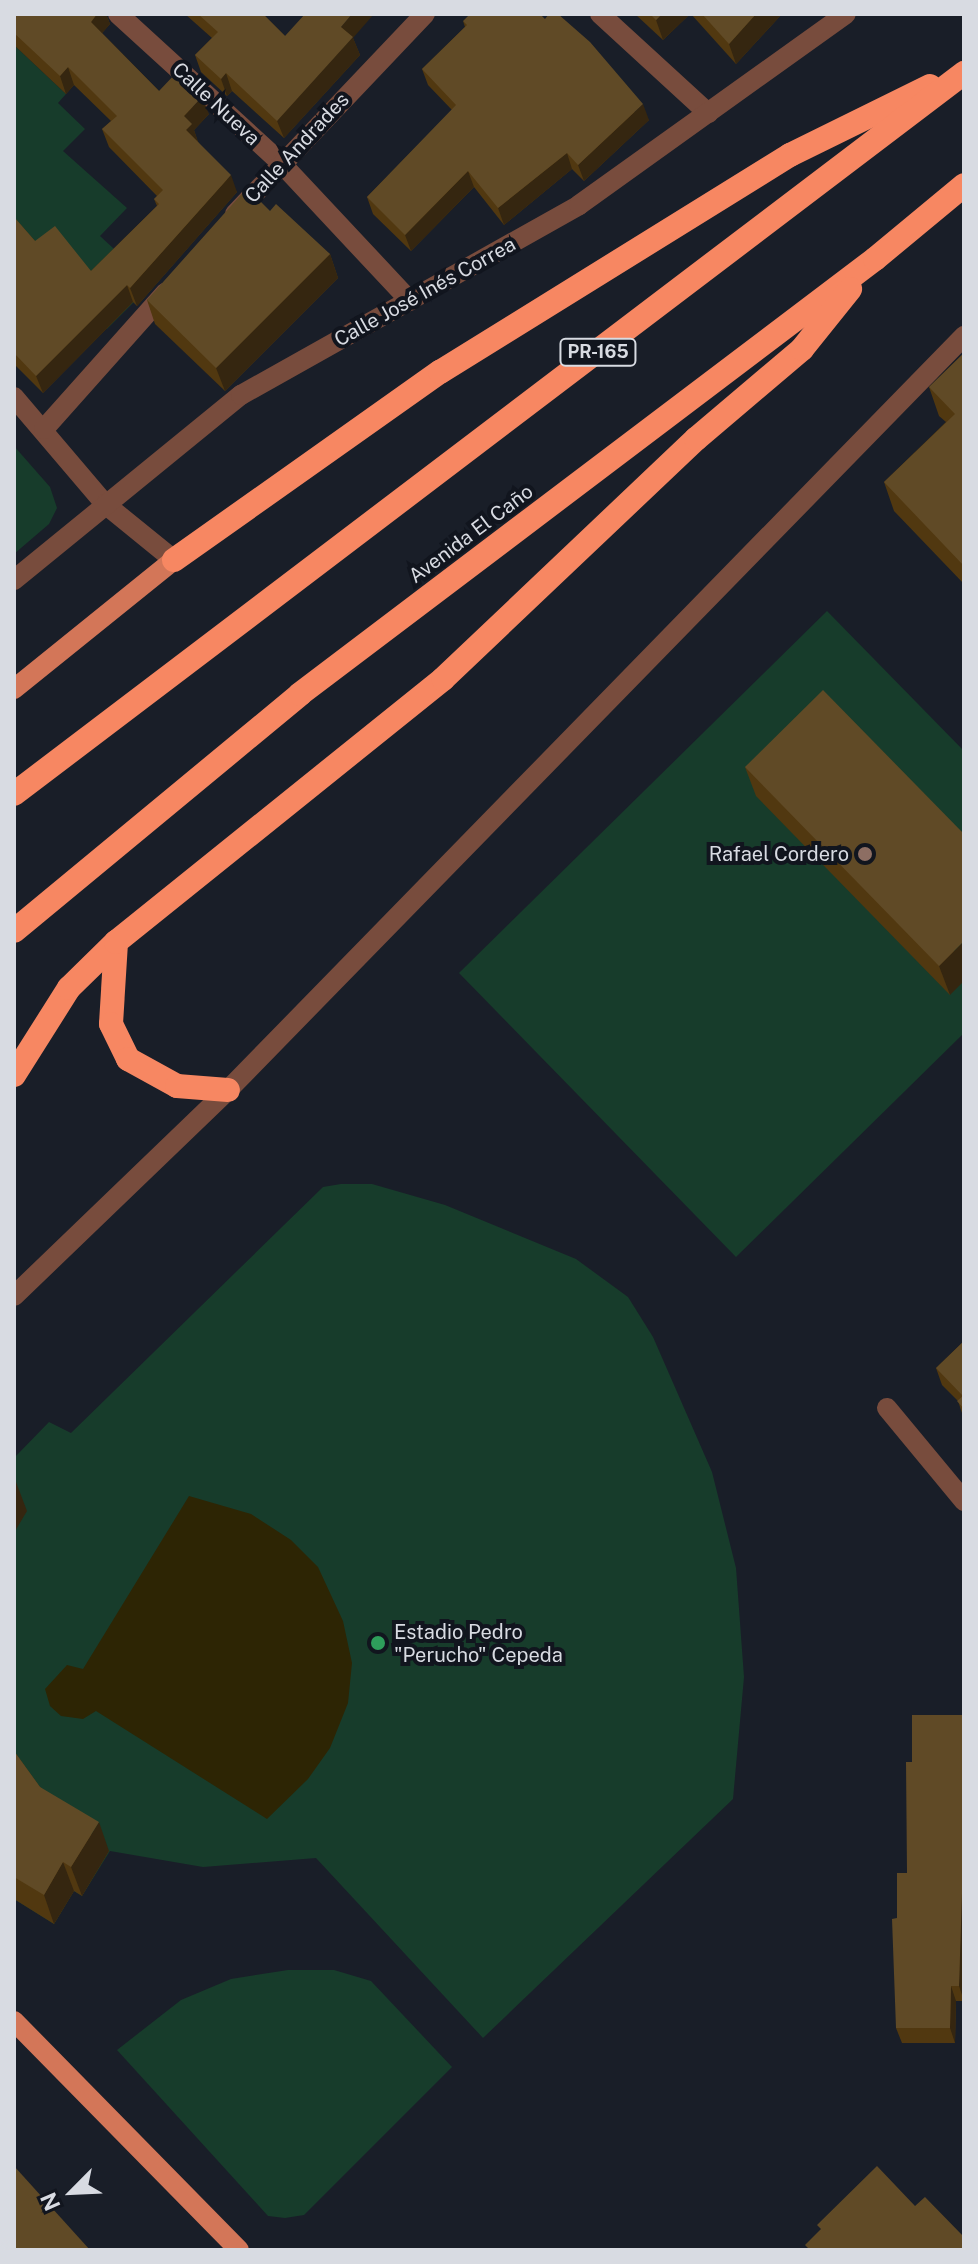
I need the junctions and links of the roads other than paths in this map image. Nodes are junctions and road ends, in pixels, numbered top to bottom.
1 (118, 14) edge
2 (425, 14) edge
3 (600, 14) edge
4 (846, 14) edge
5 (964, 71) edge
6 (708, 113) junction
7 (281, 163) junction
8 (964, 185) edge
9 (219, 232) edge
10 (875, 259) junction
11 (178, 279) edge
12 (410, 301) junction
13 (964, 336) edge
14 (14, 397) edge
15 (44, 429) junction
16 (105, 504) junction
17 (174, 560) junction
18 (14, 580) edge
19 (14, 689) edge
20 (14, 794) edge
21 (14, 931) edge
22 (116, 942) junction
23 (14, 1075) edge
24 (228, 1090) junction
25 (14, 1296) edge
26 (887, 1408) dead end
27 (964, 1501) edge
28 (14, 2021) edge
29 (239, 2250) edge

1 - 7 street, Calle Nueva
2 - 7 street, Calle Andrades
3 - 6 street
4 - 6 street, Calle José Inés Correa
5 - 17 highway
5 - 20 highway, PR-165
6 - 12 street, Calle José Inés Correa
7 - 9 street, Calle Andrades
7 - 12 street, Calle Nueva
8 - 10 highway, Avenida El Caño
10 - 21 highway, Avenida El Caño
10 - 22 highway
11 - 15 street
12 - 16 street, Calle José Inés Correa
13 - 24 street
14 - 15 street
15 - 16 street
16 - 17 street
16 - 18 street, Calle José Inés Correa
17 - 19 main road
22 - 23 highway
22 - 24 highway
24 - 25 street
26 - 27 street
28 - 29 main road

